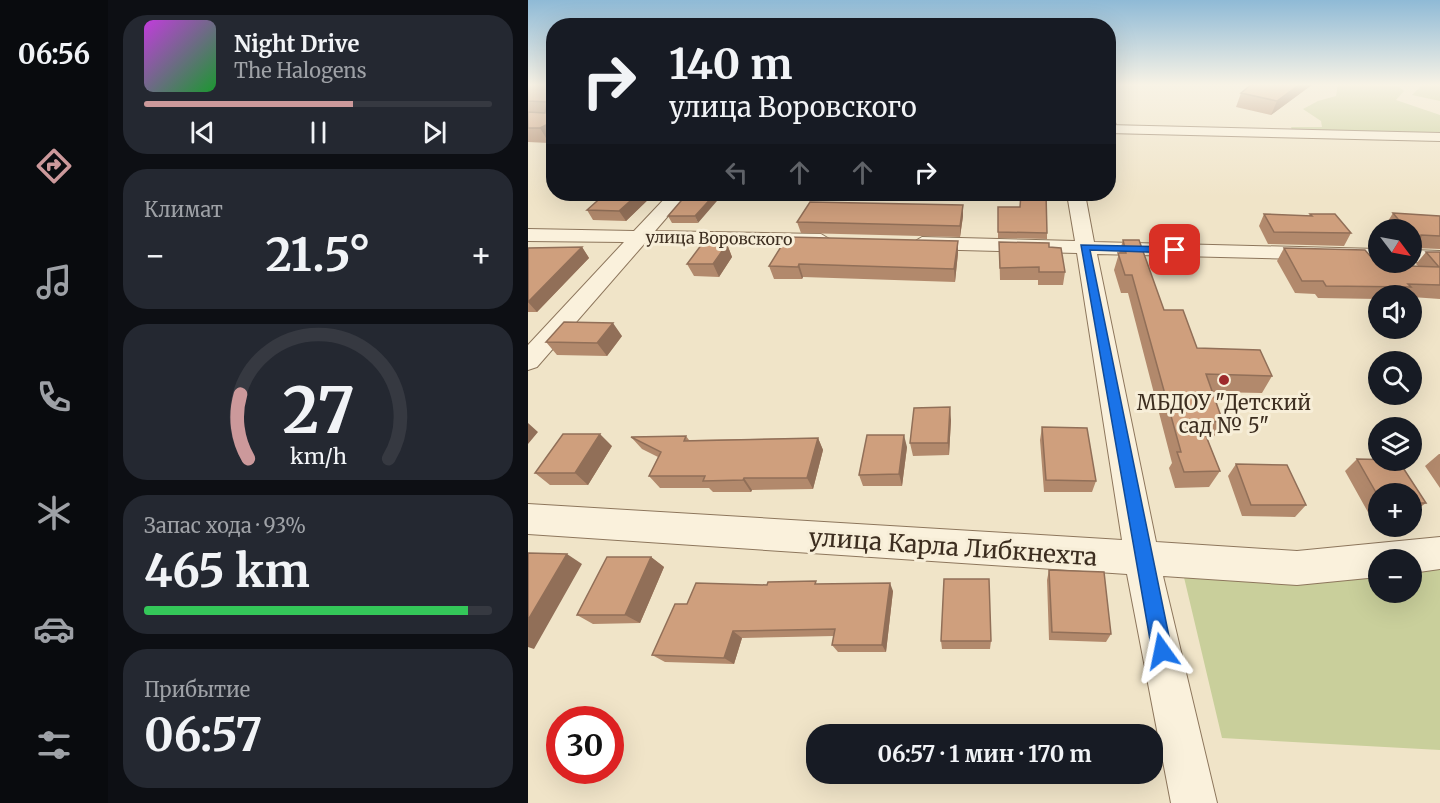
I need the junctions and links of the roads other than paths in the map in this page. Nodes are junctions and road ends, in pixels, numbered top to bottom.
1 (1116, 129) edge
2 (1440, 137) edge
3 (672, 201) edge
4 (1077, 201) edge
5 (528, 235) edge
6 (639, 236) junction
7 (838, 241) edge
8 (897, 242) edge
9 (1084, 247) junction
10 (1368, 255) edge
11 (1422, 256) edge
12 (1440, 257) edge
13 (528, 361) edge
14 (528, 519) edge
15 (1440, 553) edge
16 (1422, 555) edge
17 (1142, 560) junction
18 (1368, 561) edge
19 (1194, 803) edge

1 - 2 street
3 - 6 street
4 - 9 street
5 - 6 street, улица Воровского
6 - 7 street, улица Воровского
6 - 13 street
8 - 9 street
9 - 10 street
9 - 17 street
11 - 12 street
14 - 17 street, улица Карла Либкнехта
15 - 16 street, улица Карла Либкнехта
17 - 18 street, улица Карла Либкнехта
17 - 19 street

